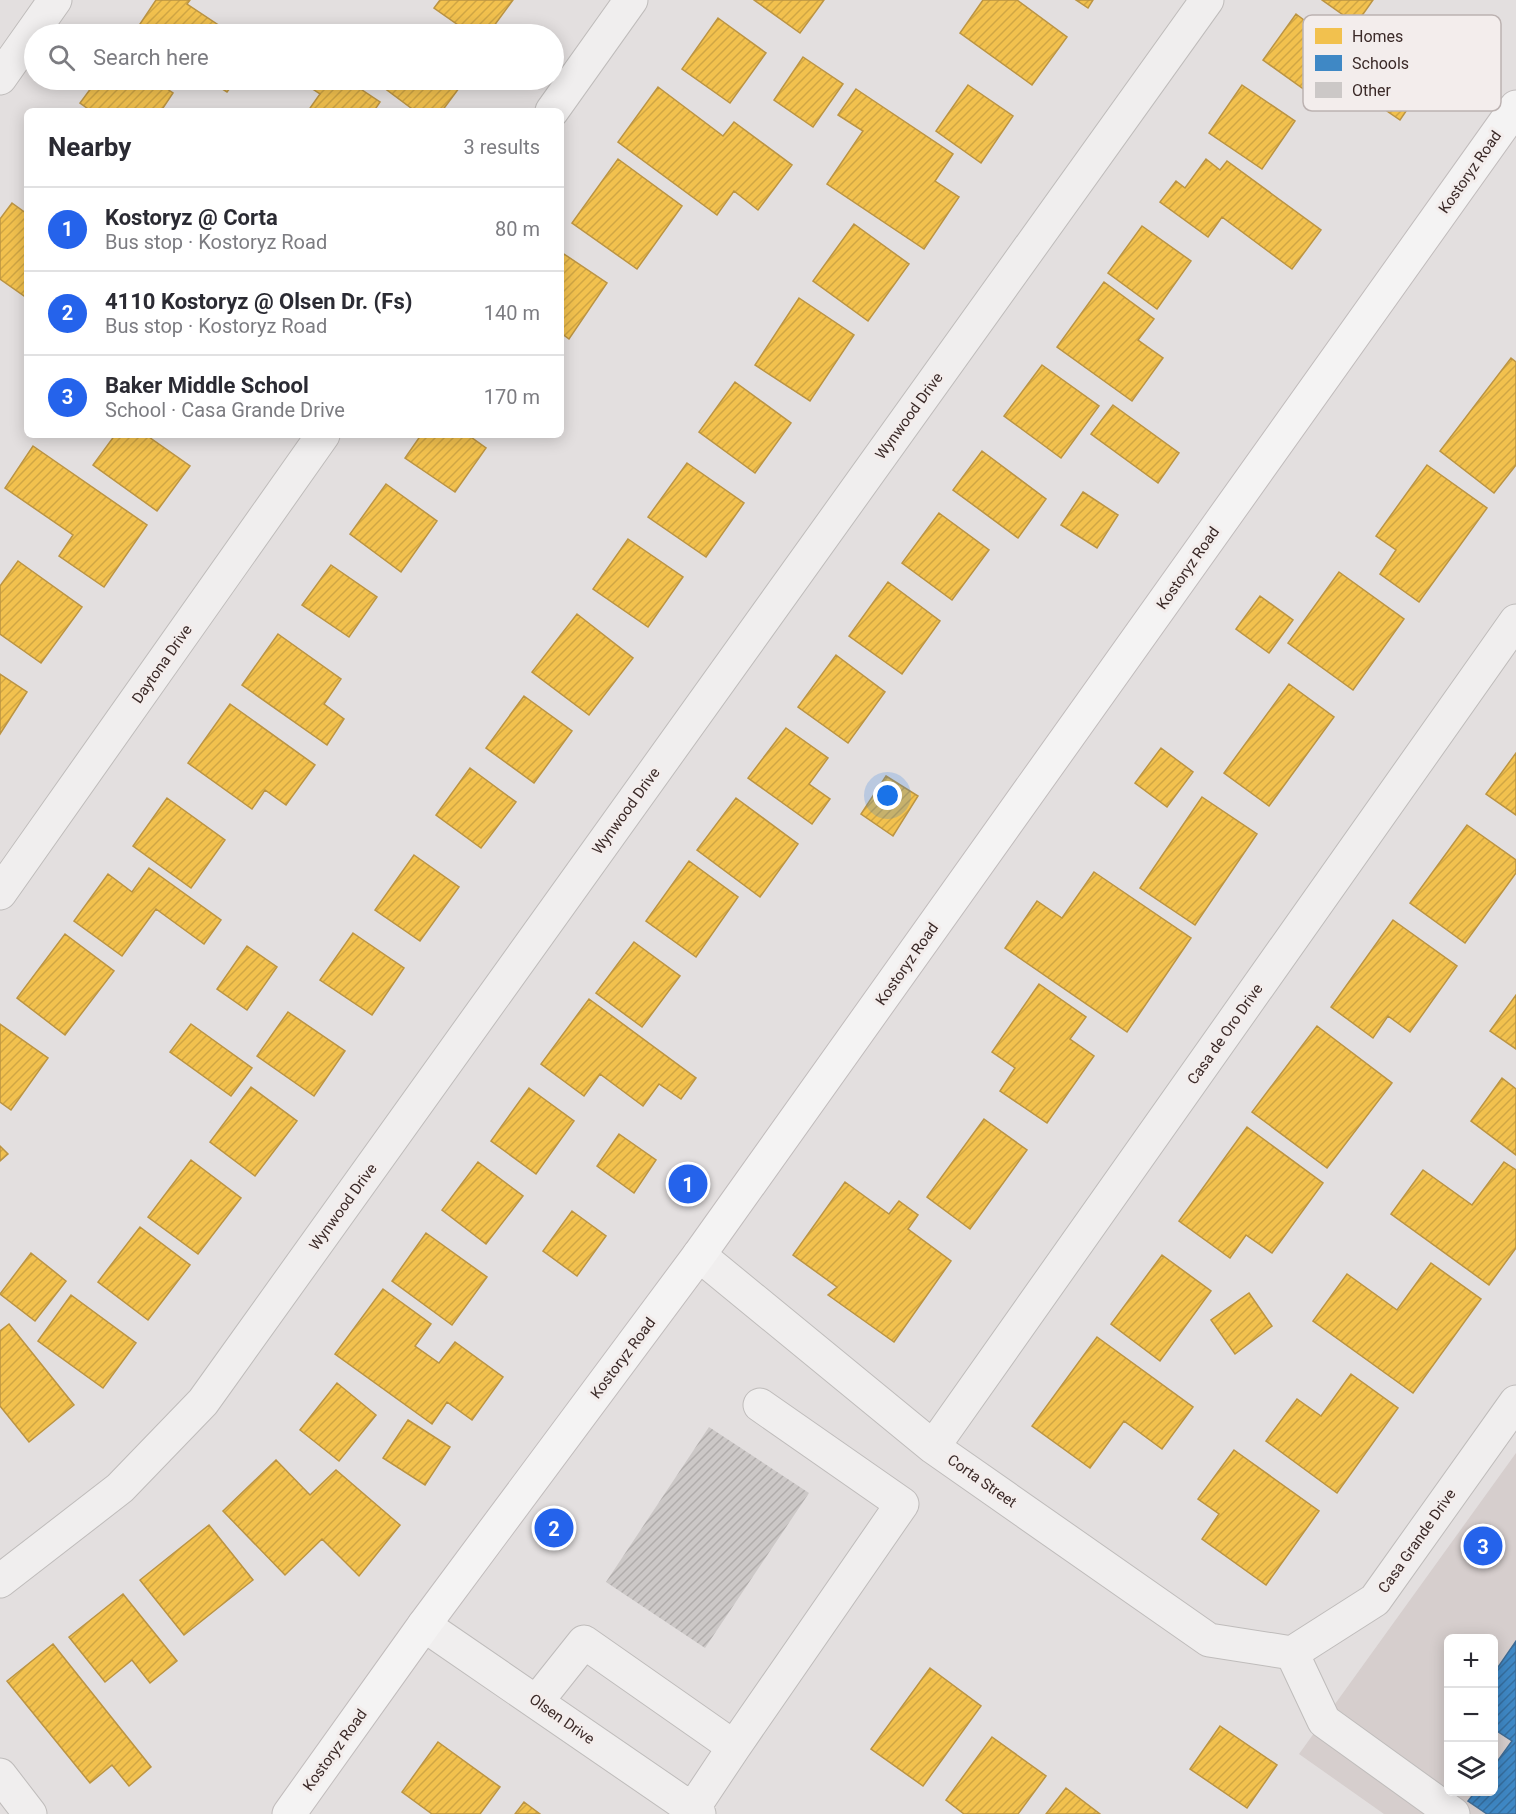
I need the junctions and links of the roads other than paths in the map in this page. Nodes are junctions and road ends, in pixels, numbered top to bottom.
1 (55, 0) edge
2 (631, 0) edge
3 (1207, 0) edge
4 (38, 24) edge
5 (24, 44) edge
6 (0, 78) edge
7 (1516, 107) edge
8 (554, 108) edge
9 (321, 438) edge
10 (1516, 621) edge
11 (0, 892) edge
12 (699, 1255) junction
13 (1516, 1402) edge
14 (760, 1405) dead end
15 (933, 1447) junction
16 (0, 1581) edge
17 (424, 1625) junction
18 (1292, 1653) junction
19 (537, 1701) junction
20 (734, 1747) junction
21 (0, 1775) edge
22 (696, 1812) edge
23 (30, 1814) edge
24 (289, 1814) edge
25 (1453, 1814) edge

1 - 4 street
2 - 8 street
3 - 16 street, Wynwood Drive
5 - 6 street
7 - 12 main road, Kostoryz Road
9 - 11 street, Daytona Drive
10 - 15 street, Casa de Oro Drive
12 - 15 street, Corta Street
12 - 17 main road, Kostoryz Road
13 - 18 street, Casa Grande Drive
14 - 20 street
15 - 18 street, Corta Street
17 - 19 street, Olsen Drive
17 - 24 main road, Kostoryz Road
18 - 25 street
19 - 20 street
19 - 22 street, Olsen Drive
20 - 22 street
21 - 23 street

